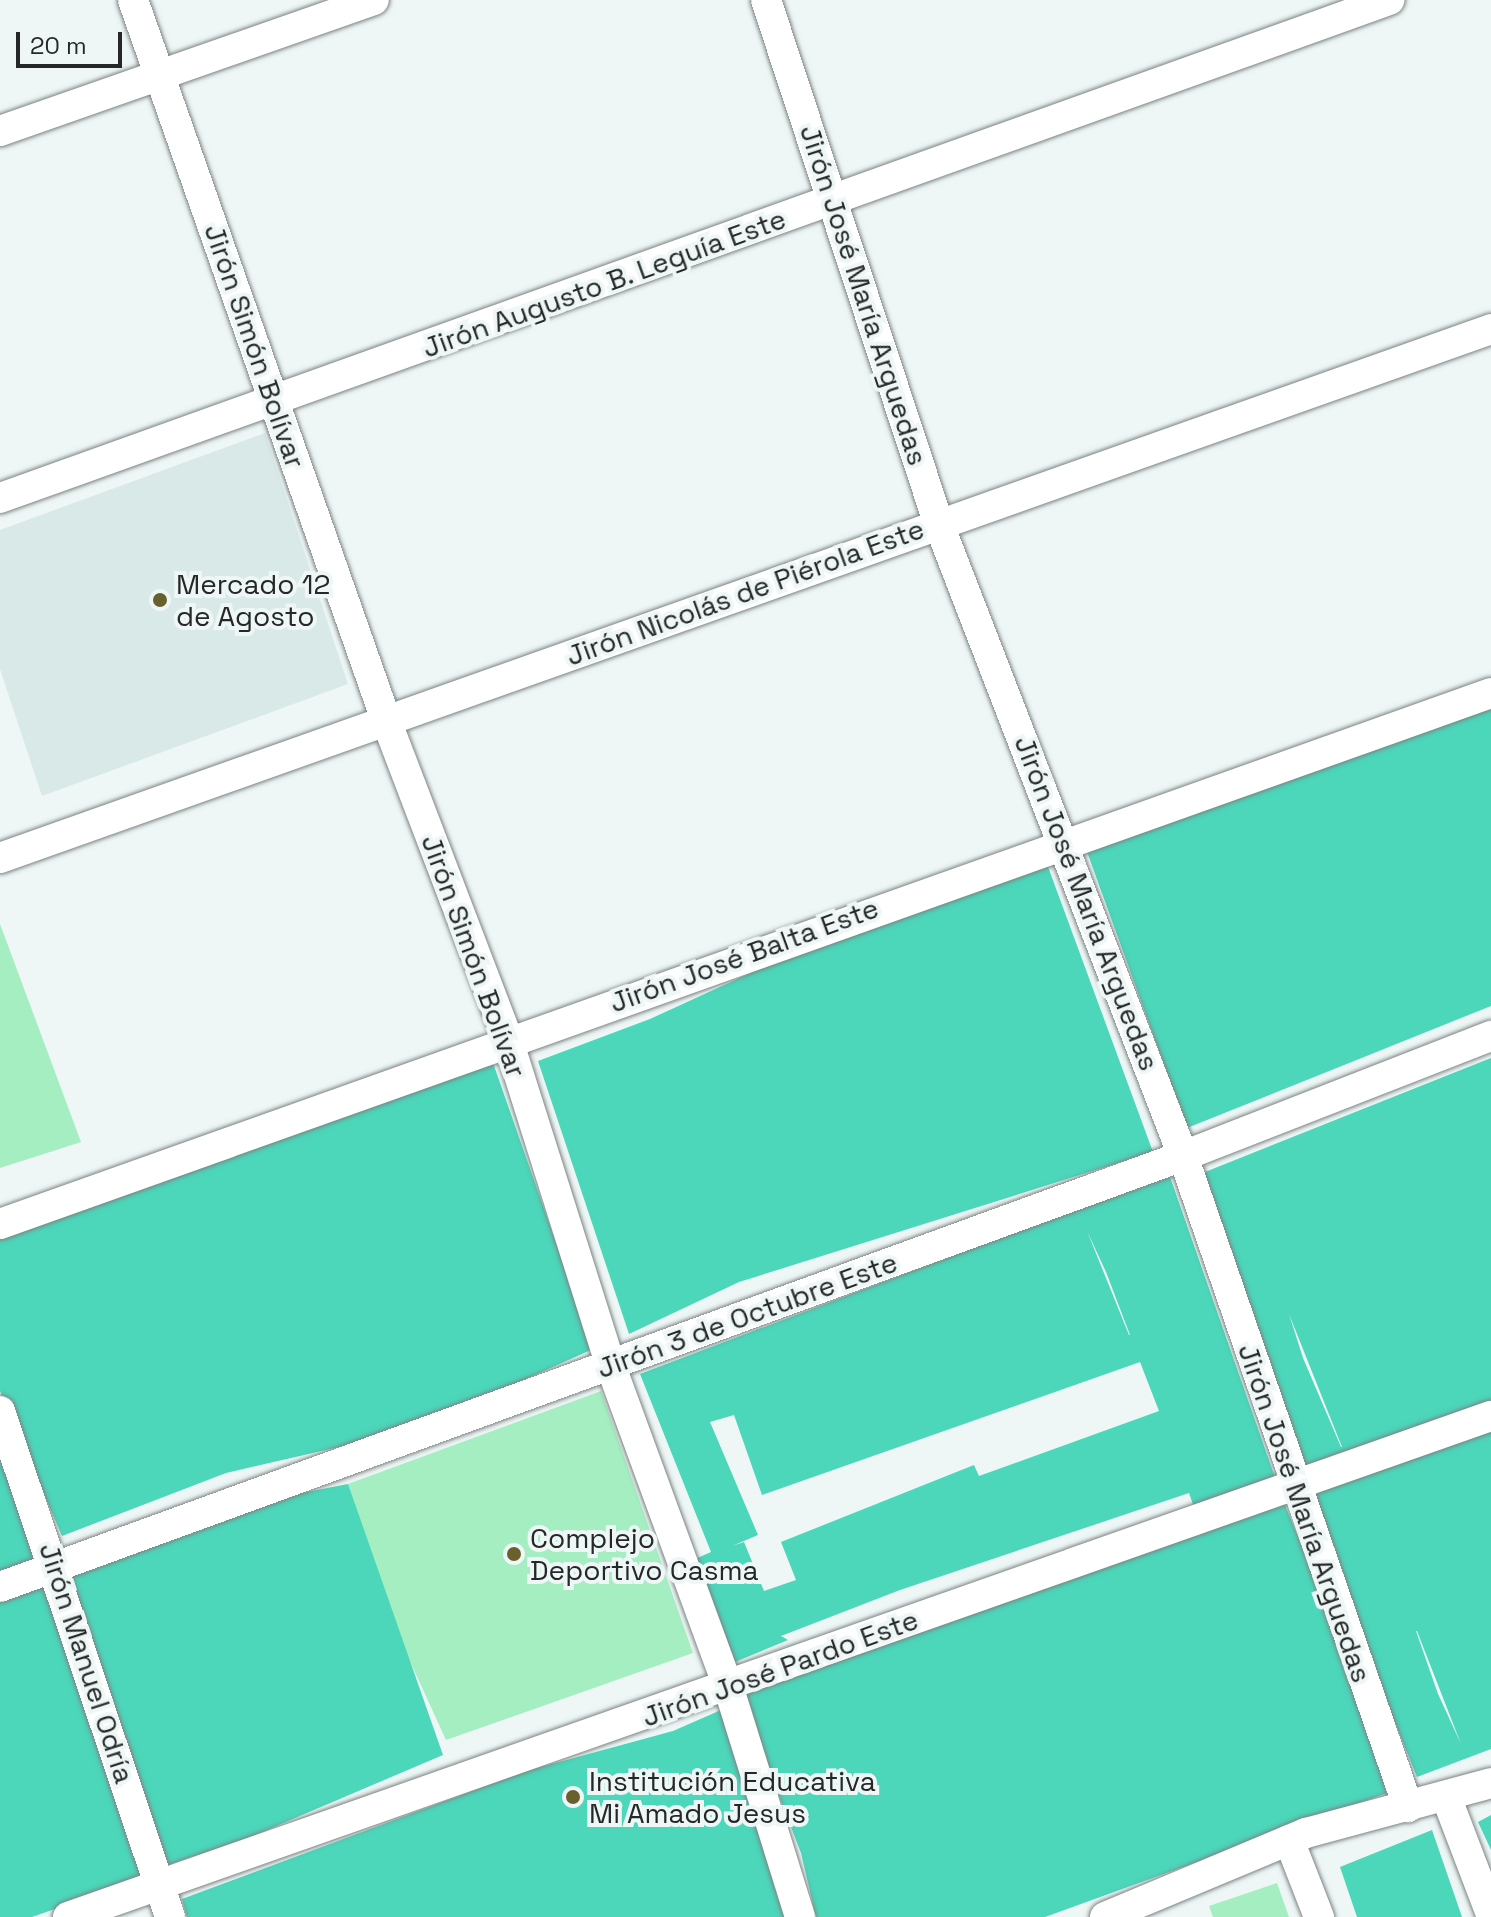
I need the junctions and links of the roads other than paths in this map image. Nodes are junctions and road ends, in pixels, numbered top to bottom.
1 (133, 0) edge
2 (374, 0) edge
3 (766, 0) edge
4 (1389, 0) edge
5 (161, 75) junction
6 (0, 131) edge
7 (833, 201) junction
8 (1491, 329) edge
9 (274, 400) junction
10 (0, 498) edge
11 (938, 522) junction
12 (1491, 693) edge
13 (386, 720) junction
14 (1065, 840) junction
15 (0, 858) edge
16 (1491, 1036) edge
17 (508, 1040) junction
18 (1183, 1156) junction
19 (0, 1224) edge
20 (610, 1364) junction
21 (0, 1411) edge
22 (1491, 1416) edge
23 (1293, 1484) junction
24 (57, 1567) junction
25 (0, 1587) edge
26 (729, 1689) junction
27 (1491, 1783) edge
28 (1447, 1799) junction
29 (1408, 1807) junction
30 (1289, 1840) junction
31 (158, 1885) junction
32 (1491, 1914) edge
33 (68, 1917) edge
34 (170, 1917) edge
35 (800, 1917) edge
36 (1107, 1917) edge
37 (1319, 1917) edge

1 - 5 street, Jirón Simón Bolívar
2 - 5 street
3 - 7 street, Jirón José María Arguedas
4 - 7 street, Jirón Augusto B. Leguía Este
5 - 6 street
5 - 9 street, Jirón Simón Bolívar
7 - 9 street, Jirón Augusto B. Leguía Este
7 - 11 street, Jirón José María Arguedas
8 - 11 street, Jirón Nicolás de Piérola Este
9 - 10 street, Jirón Augusto B. Leguía Este
9 - 13 street, Jirón Simón Bolívar
11 - 13 street, Jirón Nicolás de Piérola Este
11 - 14 street, Jirón José María Arguedas
12 - 14 street, Jirón José Balta Este
13 - 15 street, Jirón Nicolás de Piérola Este
13 - 17 street, Jirón Simón Bolívar
14 - 17 street, Jirón José Balta Este
14 - 18 street, Jirón José María Arguedas
16 - 18 street, Jirón 3 de Octubre Este
17 - 19 street, Jirón José Balta Este
17 - 20 street, Jirón Simón Bolívar
18 - 20 street, Jirón 3 de Octubre Este
18 - 23 street, Jirón José María Arguedas
20 - 24 street, Jirón 3 de Octubre Este
20 - 26 street, Jirón Simón Bolívar
21 - 24 street, Jirón Manuel Odría
22 - 23 street, Jirón José Pardo Este
23 - 26 street, Jirón José Pardo Este
23 - 29 street, Jirón José María Arguedas
24 - 25 street, Jirón 3 de Octubre Este
24 - 31 street, Jirón Manuel Odría
26 - 31 street, Jirón José Pardo Este
26 - 35 street, Jirón Simón Bolívar
27 - 28 street
28 - 29 street
28 - 32 street
29 - 30 street
30 - 36 street
30 - 37 street
31 - 33 street, Jirón José Pardo Este
31 - 34 street, Jirón Manuel Odría

